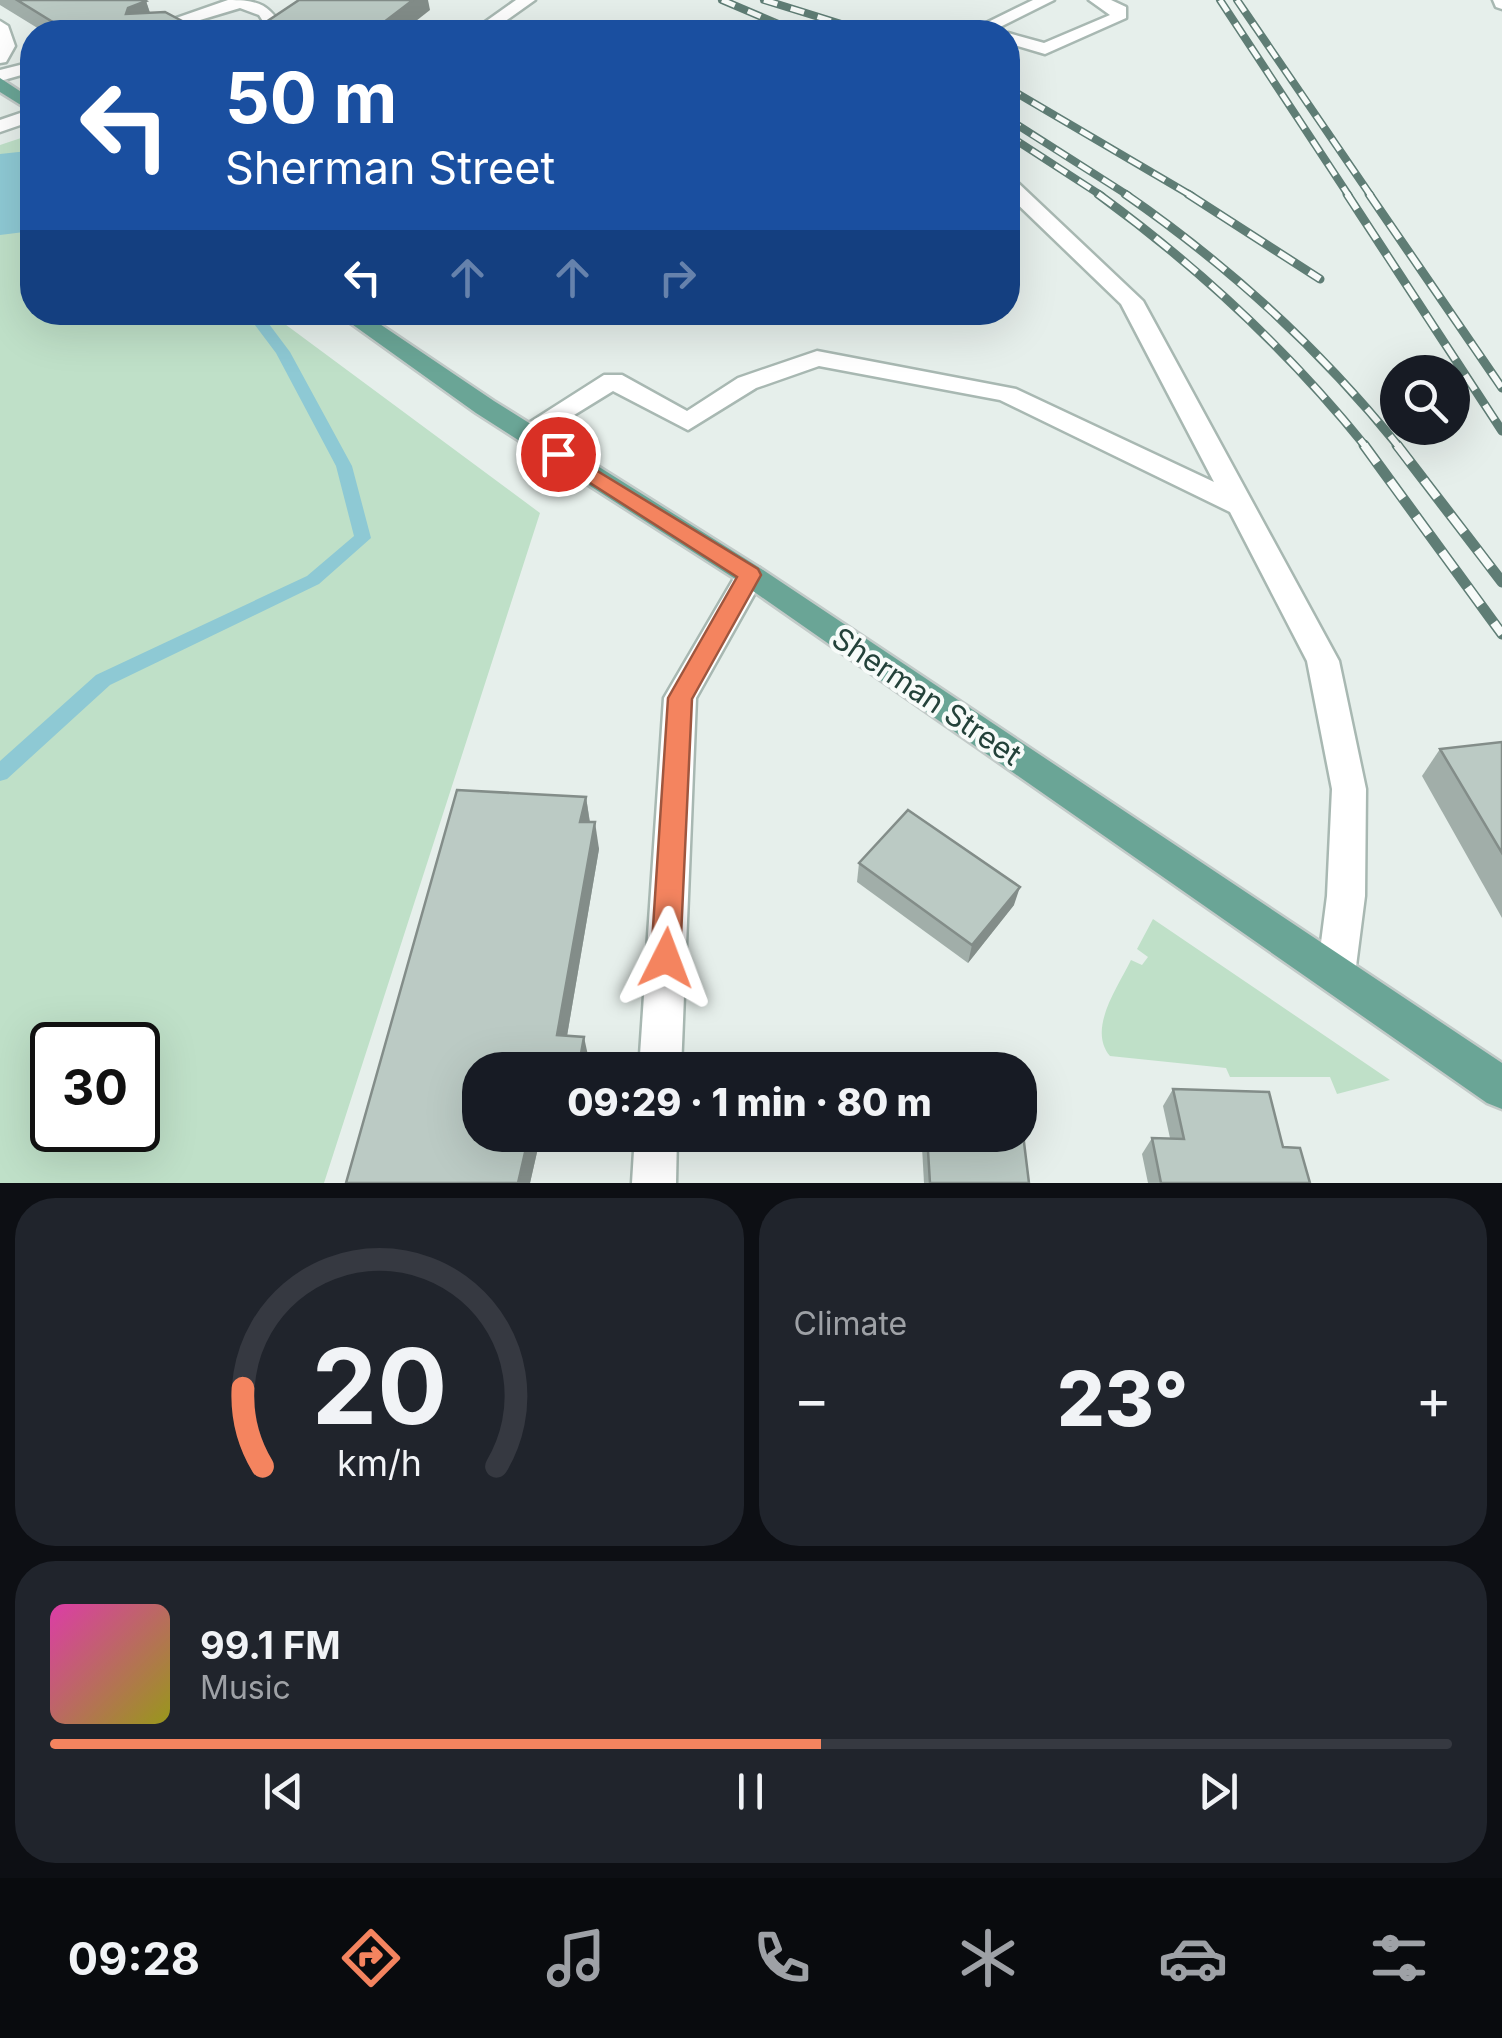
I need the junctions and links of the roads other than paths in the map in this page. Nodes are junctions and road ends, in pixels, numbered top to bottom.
1 (527, 0) edge
2 (1046, 0) edge
3 (1097, 0) edge
4 (242, 1) edge
5 (182, 20) edge
6 (270, 20) edge
7 (497, 20) edge
8 (1001, 20) edge
9 (0, 26) edge
10 (1020, 43) edge
11 (0, 58) edge
12 (0, 80) edge
13 (20, 96) edge
14 (1020, 196) edge
15 (365, 325) edge
16 (526, 433) junction
17 (1240, 506) junction
18 (750, 575) junction
19 (1336, 974) junction
20 (661, 1052) edge
21 (1502, 1088) edge
22 (655, 1152) edge
23 (654, 1183) edge

1 - 7 street
2 - 8 street
3 - 10 street
4 - 5 street
4 - 6 street
9 - 11 street
12 - 13 main road
14 - 17 street
15 - 16 main road, Sherman Street
16 - 17 street
16 - 18 main road, Sherman Street
17 - 19 street
18 - 19 main road, Sherman Street
18 - 20 street
19 - 21 main road, Sherman Street
22 - 23 street

